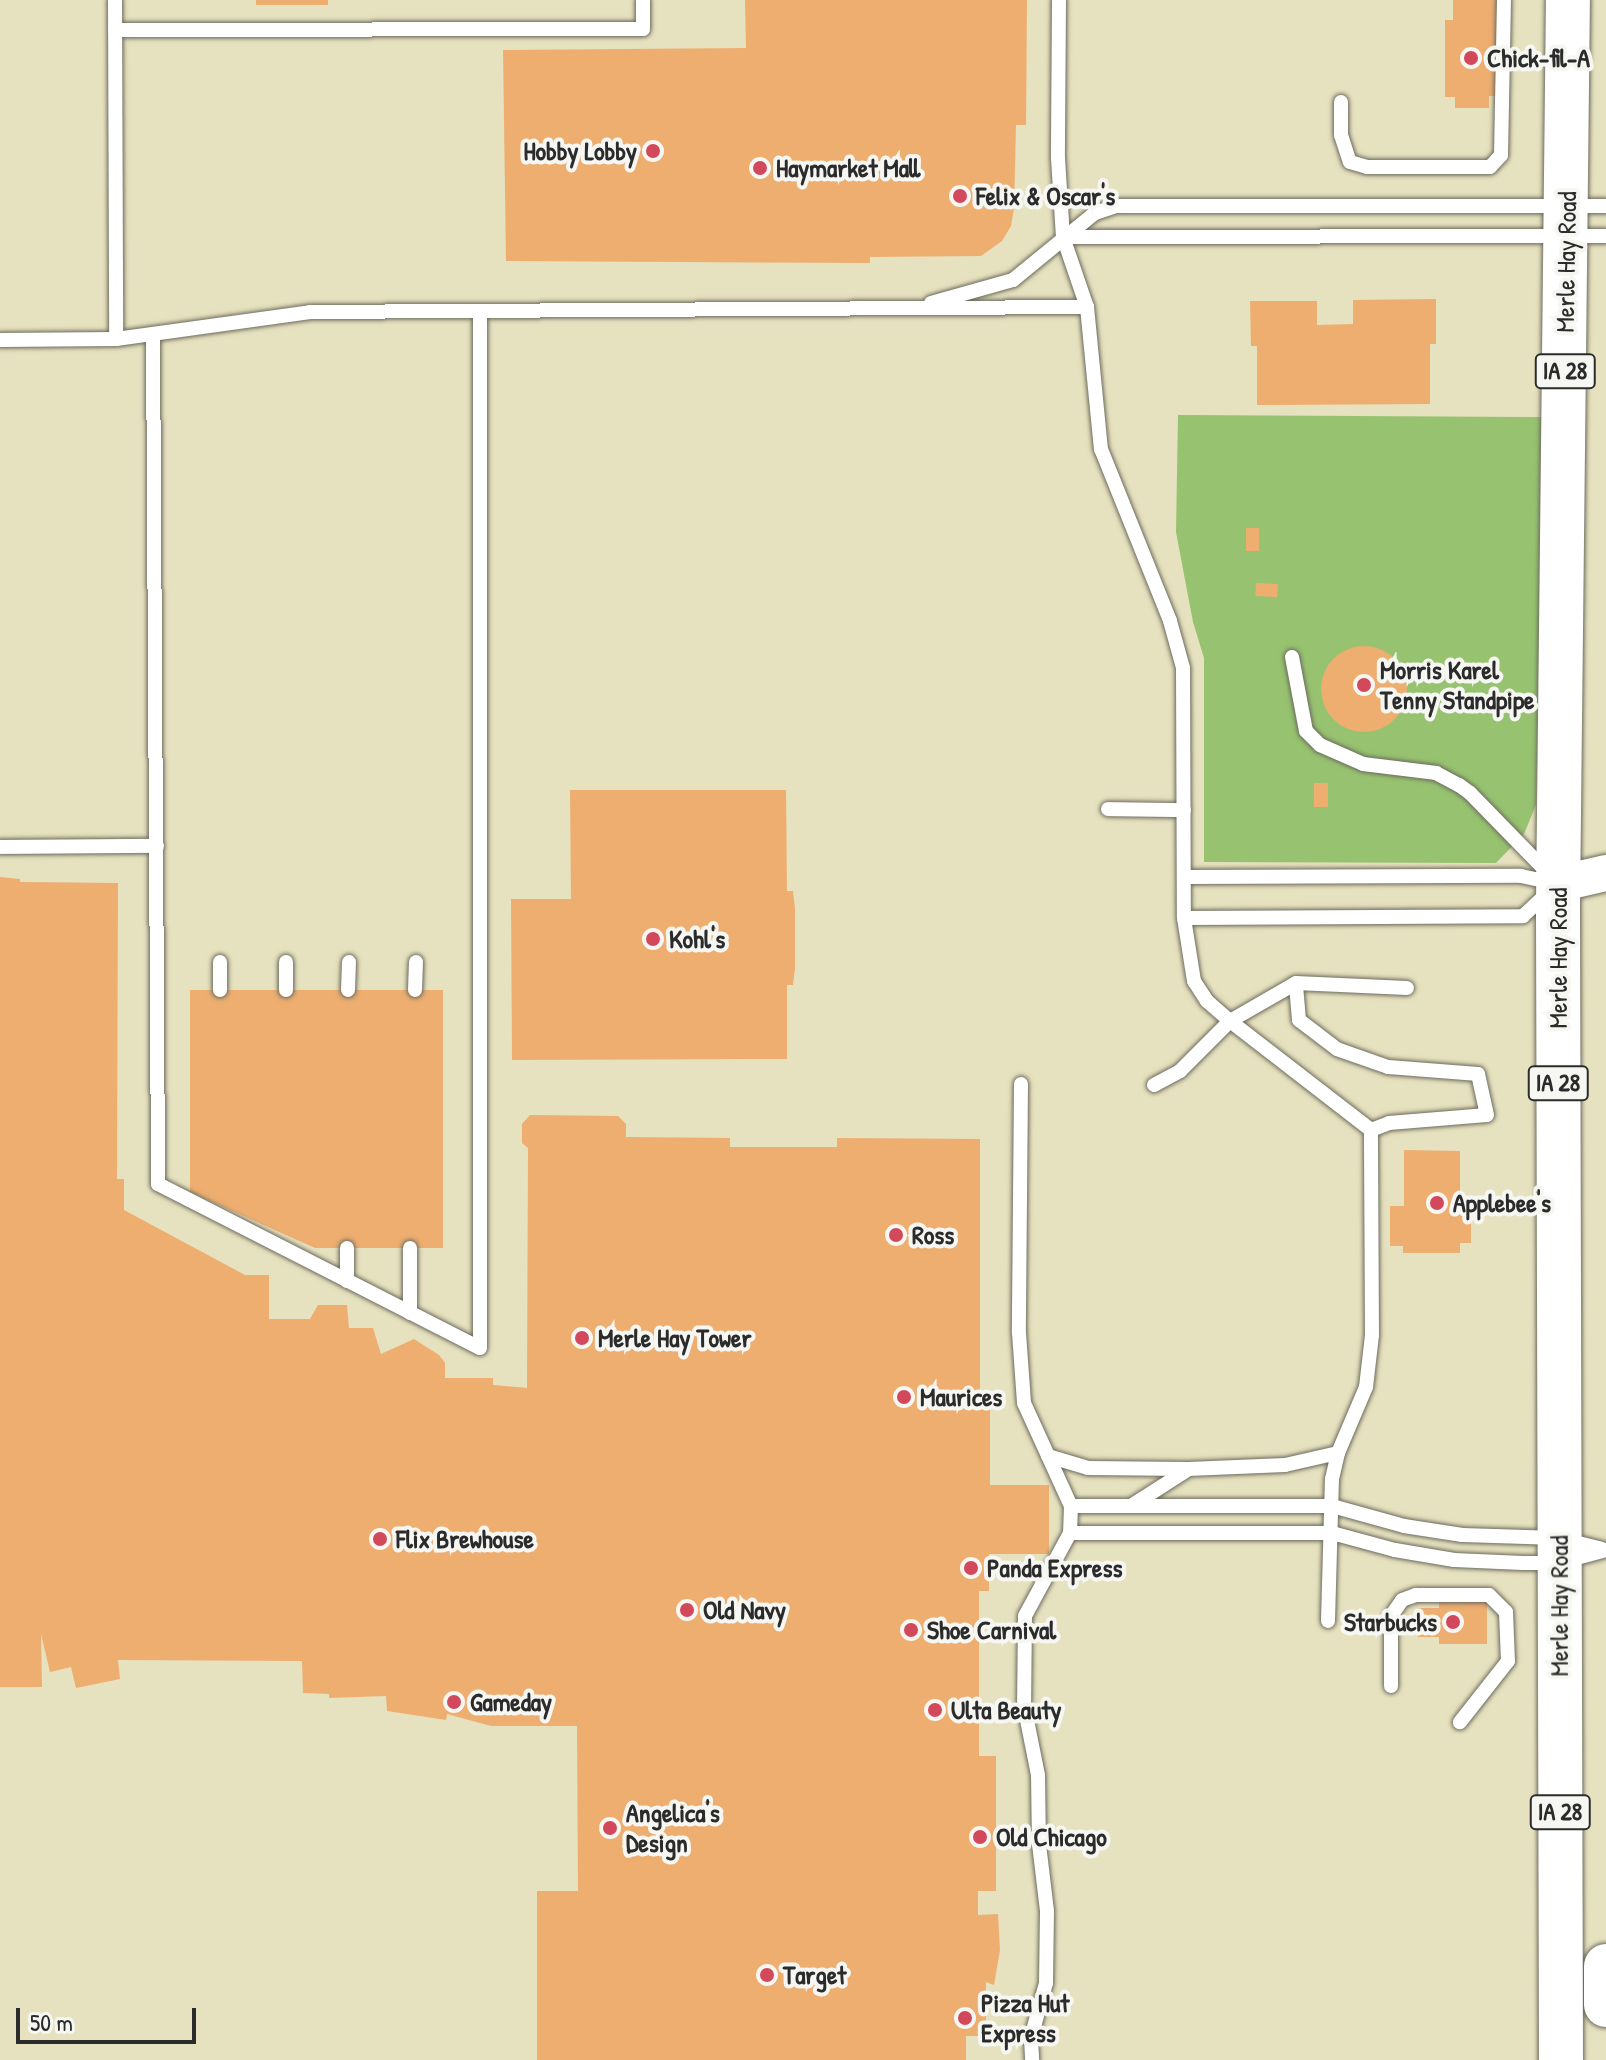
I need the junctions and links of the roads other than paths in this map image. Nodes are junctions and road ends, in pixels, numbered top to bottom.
1 (115, 0) edge
2 (643, 0) edge
3 (1059, 0) edge
4 (1504, 0) edge
5 (1568, 0) edge
6 (115, 30) junction
7 (1341, 102) dead end
8 (1586, 220) edge
9 (1063, 237) junction
10 (1087, 307) junction
11 (908, 309) junction
12 (480, 312) junction
13 (153, 334) junction
14 (116, 339) junction
15 (0, 340) edge
16 (1292, 657) dead end
17 (1108, 809) dead end
18 (1184, 810) junction
19 (157, 846) junction
20 (0, 847) edge
21 (1606, 873) edge
22 (1184, 877) junction
23 (1558, 884) junction
24 (1184, 918) junction
25 (220, 962) dead end
26 (286, 962) dead end
27 (349, 962) dead end
28 (416, 962) dead end
29 (1296, 983) junction
30 (1407, 988) dead end
31 (220, 990) dead end
32 (286, 990) dead end
33 (348, 990) dead end
34 (415, 990) dead end
35 (1230, 1021) junction
36 (1021, 1084) dead end
37 (1154, 1085) dead end
38 (1371, 1130) junction
39 (347, 1248) dead end
40 (410, 1248) dead end
41 (347, 1281) junction
42 (410, 1313) junction
43 (1338, 1453) junction
44 (1048, 1456) junction
45 (1188, 1469) junction
46 (1071, 1506) junction
47 (1131, 1506) junction
48 (1332, 1506) junction
49 (1070, 1533) junction
50 (1332, 1533) junction
51 (1606, 1550) edge
52 (1558, 1551) junction
53 (1328, 1621) dead end
54 (1391, 1686) dead end
55 (1460, 1722) dead end
56 (1606, 1966) edge
57 (1606, 1990) edge
58 (1606, 2005) edge
59 (1032, 2060) edge
60 (1561, 2060) edge

1 - 6 lane
2 - 6 lane
3 - 9 lane
4 - 7 lane
5 - 8 main road, Merle Hay Road / IA 28
6 - 14 lane
8 - 9 lane
8 - 9 lane
8 - 23 main road, Merle Hay Road / IA 28
9 - 10 lane
9 - 11 lane
10 - 11 lane
10 - 18 lane
11 - 12 lane
12 - 13 lane
12 - 42 lane
13 - 14 lane
13 - 19 lane
14 - 15 lane
16 - 23 lane
17 - 18 lane
18 - 22 lane
19 - 20 lane
19 - 41 lane
21 - 23 street
22 - 23 lane
22 - 24 lane
23 - 24 lane
23 - 52 main road, Merle Hay Road / IA 28
24 - 35 lane
25 - 31 lane
26 - 32 lane
27 - 33 lane
28 - 34 lane
29 - 30 lane
29 - 35 lane
29 - 38 lane
35 - 37 lane
35 - 38 lane
36 - 44 lane
38 - 43 lane
39 - 41 lane
40 - 42 lane
41 - 42 lane
43 - 45 lane
43 - 48 lane
44 - 45 lane
44 - 46 lane
45 - 47 lane
46 - 47 lane
46 - 49 lane
47 - 48 lane
48 - 50 lane
48 - 52 lane
49 - 50 lane
49 - 59 lane
50 - 52 lane
50 - 53 lane
51 - 52 lane
51 - 52 lane
52 - 60 main road, Merle Hay Road / IA 28
54 - 55 lane
56 - 57 main road
57 - 58 main road

